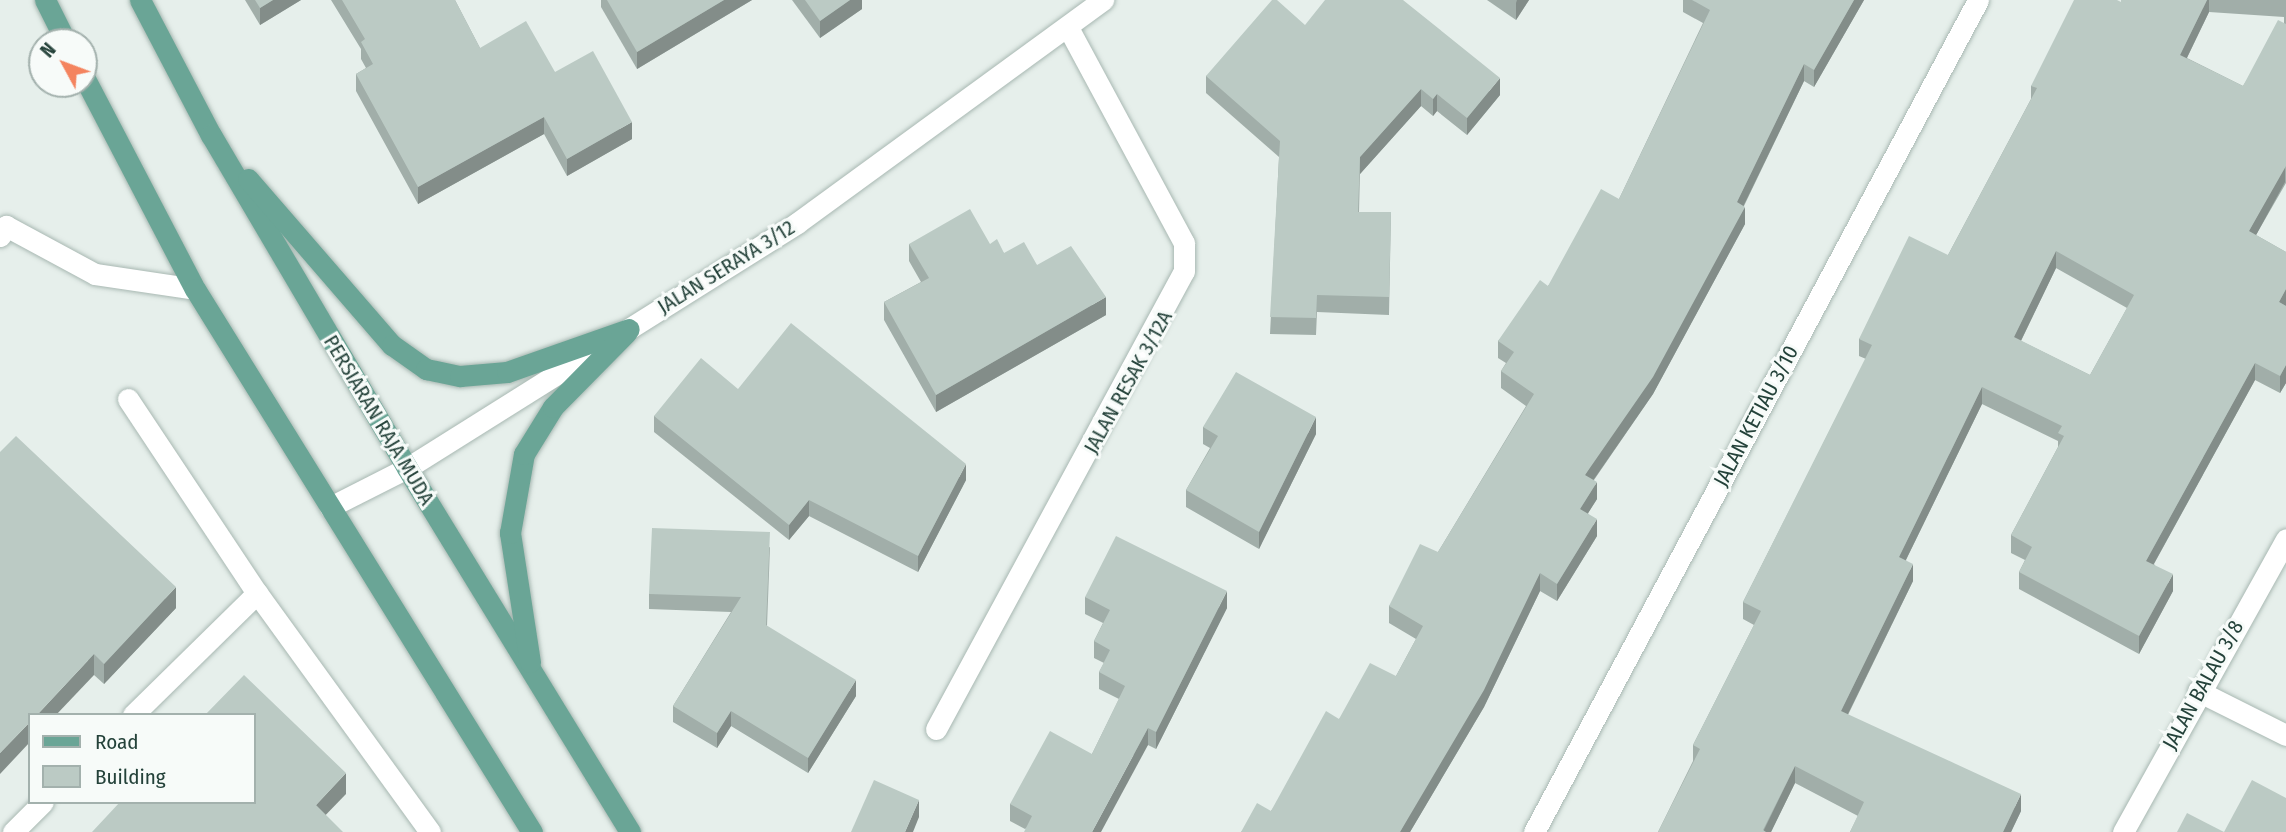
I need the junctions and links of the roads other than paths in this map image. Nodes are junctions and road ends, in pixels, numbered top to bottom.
1 (46, 0) edge
2 (140, 0) edge
3 (1978, 0) edge
4 (1092, 4) edge
5 (59, 28) edge
6 (1069, 29) junction
7 (95, 98) edge
8 (211, 135) junction
9 (2, 227) edge
10 (195, 289) junction
11 (629, 329) junction
12 (128, 399) dead end
13 (407, 468) junction
14 (330, 507) junction
15 (2286, 539) edge
16 (257, 593) junction
17 (532, 673) junction
18 (2198, 691) junction
19 (135, 713) edge
20 (936, 729) dead end
21 (2286, 736) edge
22 (42, 804) edge
23 (13, 832) edge
24 (430, 832) edge
25 (532, 832) edge
26 (630, 832) edge
27 (1534, 832) edge
28 (2123, 832) edge

1 - 5 main road
2 - 8 main road, PERSIARAN RAJA MUDA
3 - 27 street, JALAN KETIAU 3/10
4 - 6 street, JALAN SERAYA 3/12
6 - 11 street, JALAN SERAYA 3/12
6 - 20 street, JALAN RESAK 3/12A
7 - 10 main road
8 - 11 main road
8 - 13 main road, PERSIARAN RAJA MUDA
9 - 10 street
10 - 14 main road
11 - 13 street, JALAN SERAYA 3/12
11 - 17 main road
12 - 16 street
13 - 14 street, JALAN SERAYA 3/12
13 - 17 main road, PERSIARAN RAJA MUDA
14 - 25 main road
15 - 18 street, JALAN BALAU 3/8
16 - 19 street
16 - 24 street
17 - 26 main road, PERSIARAN RAJA MUDA
18 - 21 street
18 - 28 street, JALAN BALAU 3/8
22 - 23 street

